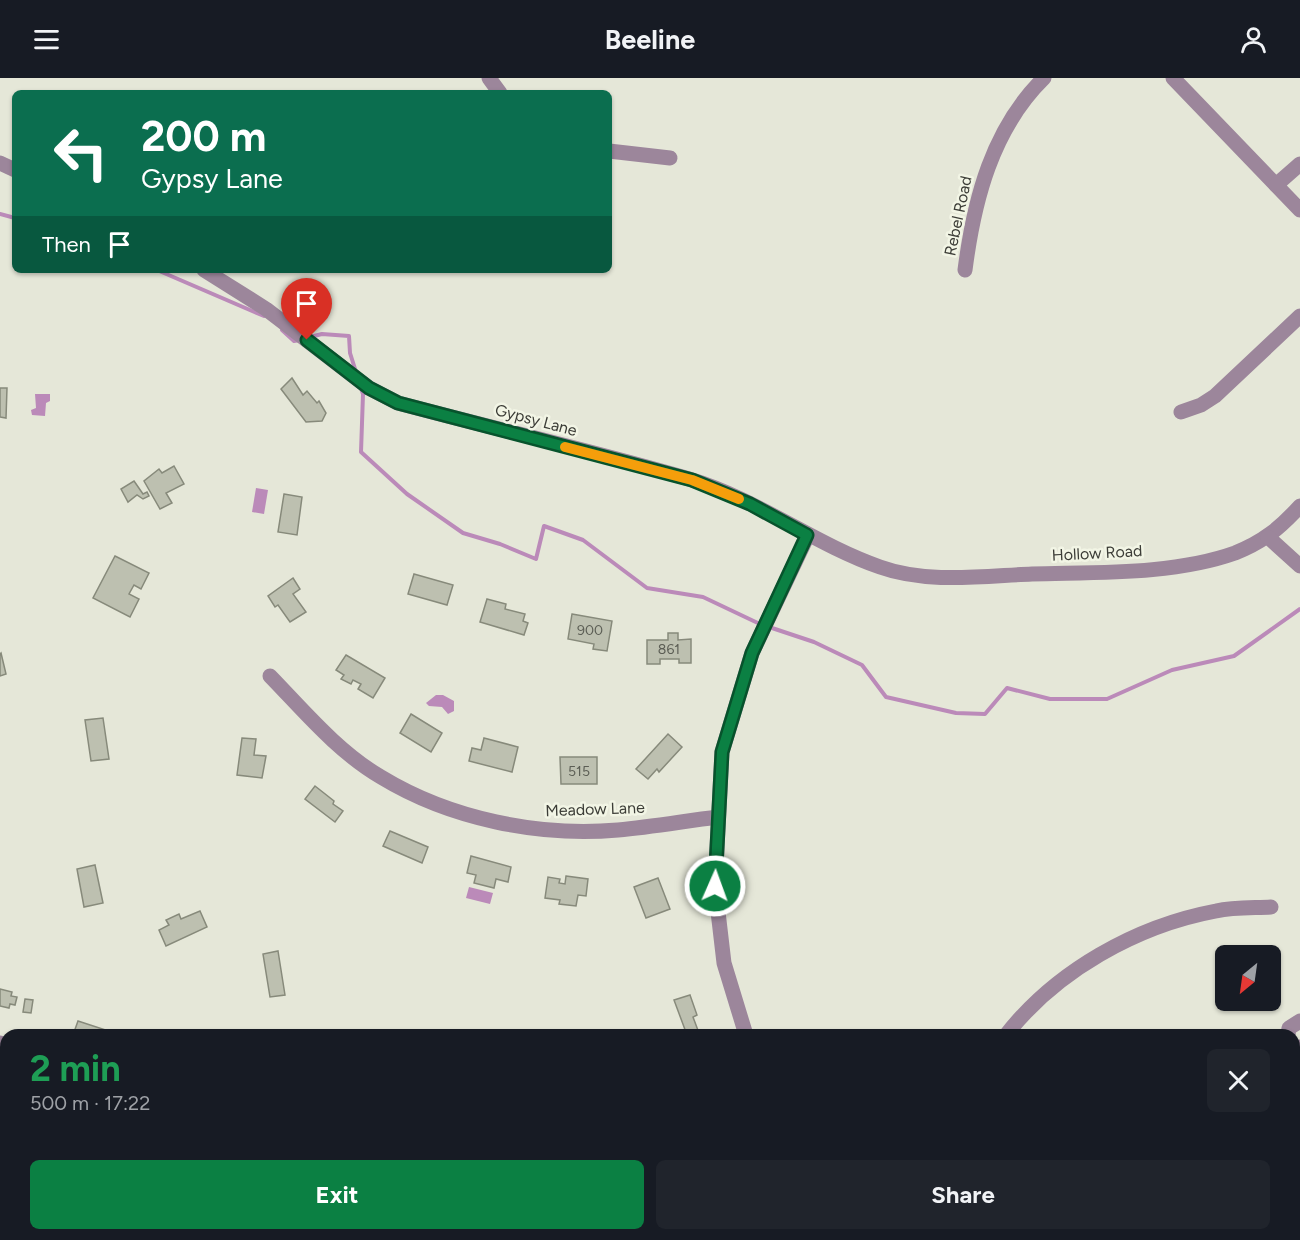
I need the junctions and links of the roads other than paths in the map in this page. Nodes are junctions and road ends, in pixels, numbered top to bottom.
1 (1044, 78) edge
2 (1173, 78) edge
3 (612, 151) edge
4 (670, 158) dead end
5 (1300, 164) edge
6 (1276, 185) junction
7 (1300, 210) edge
8 (965, 270) dead end
9 (209, 273) edge
10 (1300, 316) edge
11 (1181, 412) dead end
12 (1300, 506) edge
13 (807, 535) junction
14 (1268, 537) junction
15 (1300, 566) edge
16 (879, 567) joint
17 (270, 676) dead end
18 (718, 817) junction
19 (1271, 907) dead end
20 (744, 1029) edge
21 (1011, 1029) edge

1 - 8 street, Rebel Road
2 - 6 street
3 - 4 street
5 - 6 street
6 - 7 street
9 - 13 street, Gypsy Lane
10 - 11 street
12 - 14 street, Hollow Road
13 - 16 street, Gypsy Lane
13 - 18 street
14 - 15 street
14 - 16 street, Hollow Road
17 - 18 street, Meadow Lane
18 - 20 street
19 - 21 street

